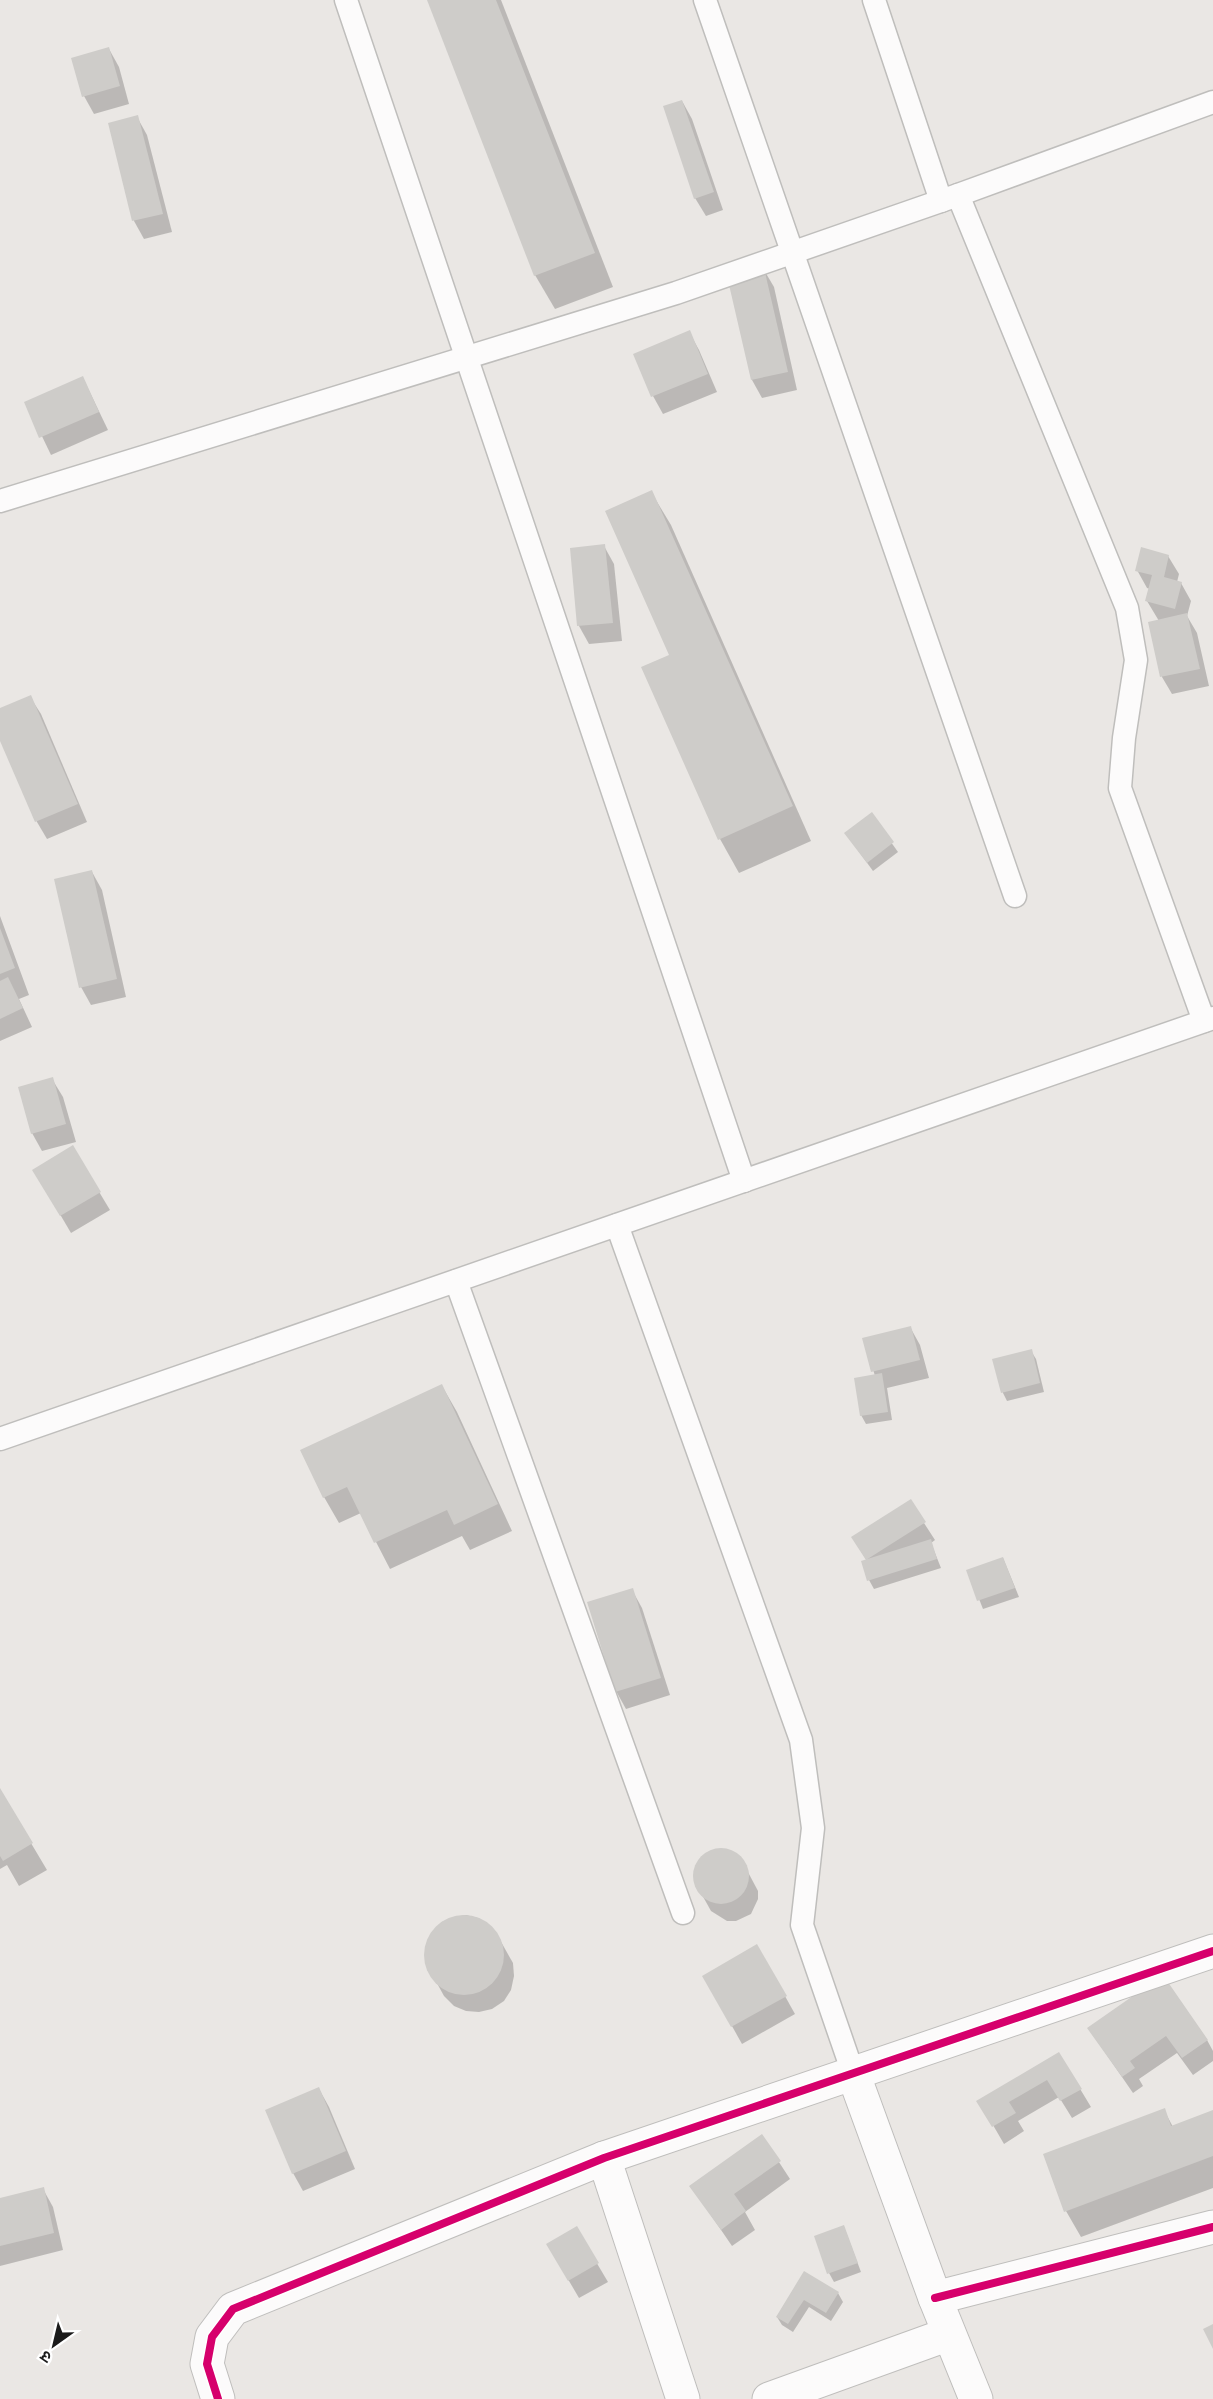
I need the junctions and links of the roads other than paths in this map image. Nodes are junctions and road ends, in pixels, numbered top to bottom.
1 (346, 0) edge
2 (705, 0) edge
3 (874, 0) edge
4 (1213, 102) edge
5 (949, 198) junction
6 (791, 253) junction
7 (465, 357) junction
8 (0, 501) edge
9 (1015, 896) dead end
10 (1208, 1020) edge
11 (744, 1181) junction
12 (617, 1225) junction
13 (456, 1281) junction
14 (0, 1439) edge
15 (683, 1913) dead end
16 (1213, 1951) edge
17 (853, 2073) junction
18 (604, 2158) junction
19 (1213, 2227) edge
20 (935, 2298) junction
21 (949, 2334) junction
22 (218, 2399) edge
23 (683, 2399) edge
24 (769, 2399) edge
25 (976, 2399) edge

1 - 7 lane
2 - 6 lane
3 - 5 lane
4 - 5 lane
5 - 6 lane
5 - 10 lane
6 - 7 lane
6 - 9 lane
7 - 8 lane
7 - 11 lane
10 - 11 lane
11 - 12 lane
12 - 13 lane
12 - 17 lane
13 - 14 lane
13 - 15 lane
16 - 17 street
17 - 18 street
17 - 20 street
18 - 22 street
18 - 23 street
19 - 20 street
20 - 21 street
21 - 24 street
21 - 25 street

